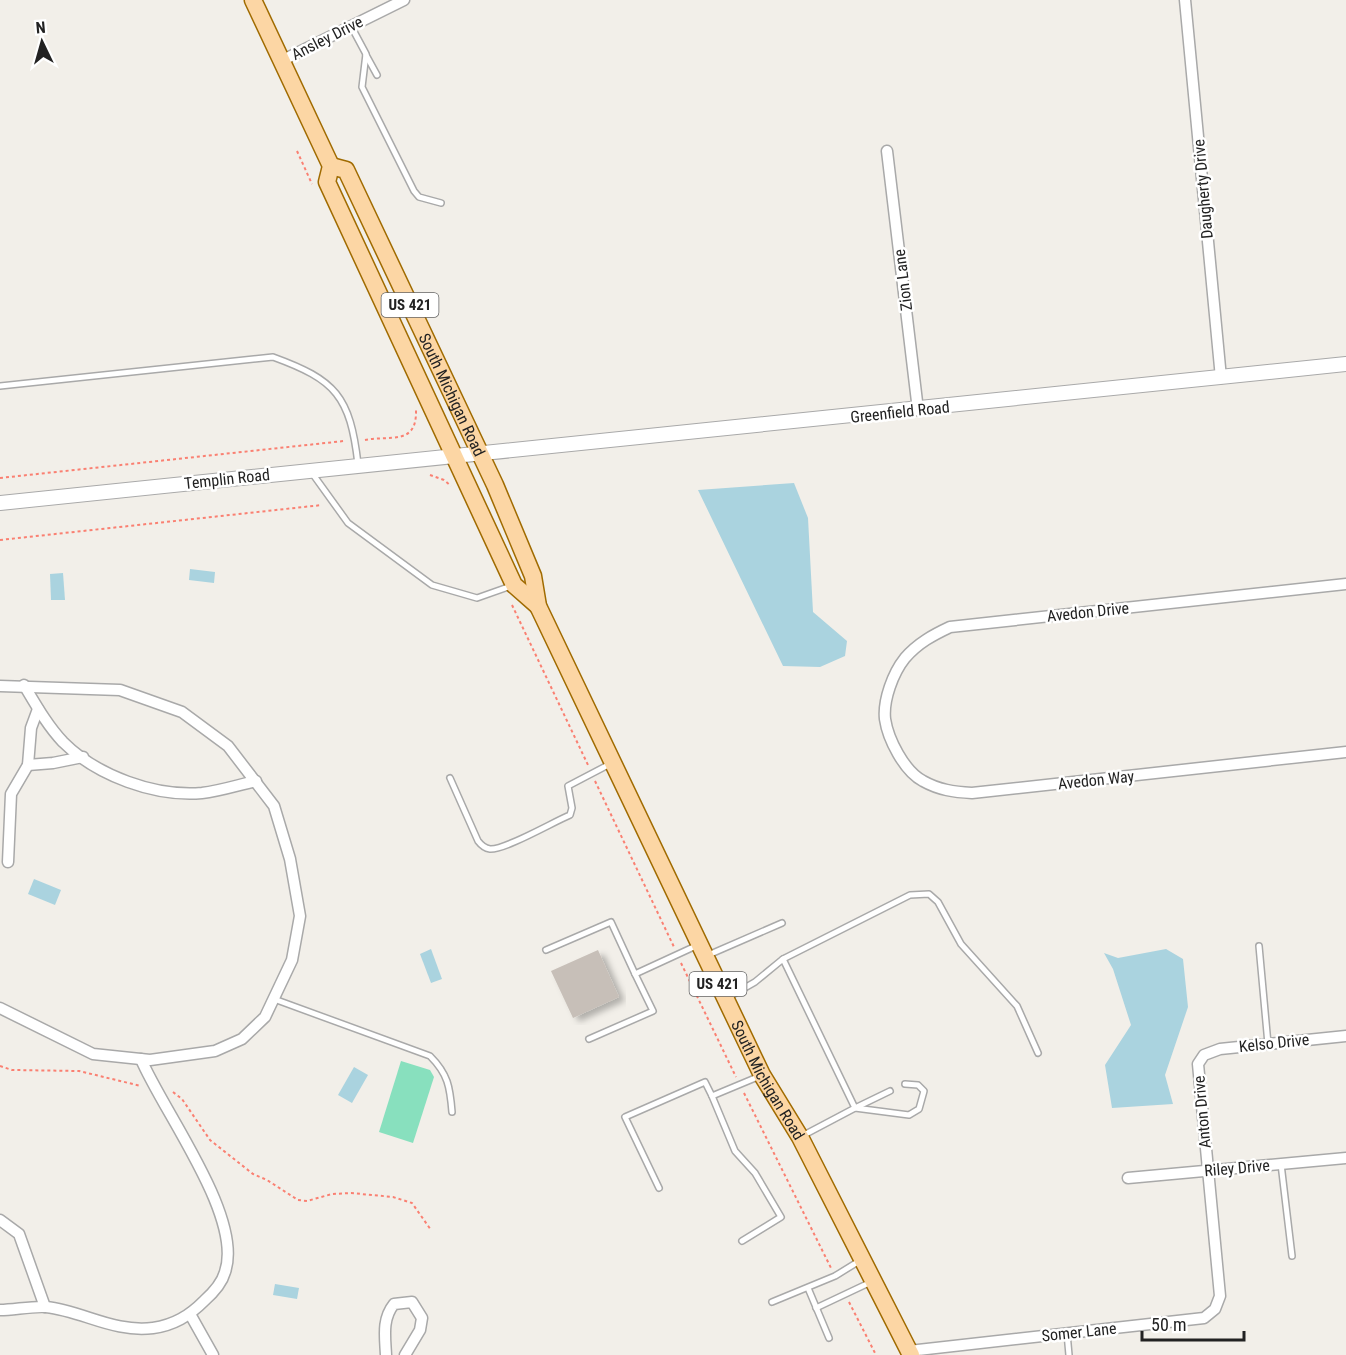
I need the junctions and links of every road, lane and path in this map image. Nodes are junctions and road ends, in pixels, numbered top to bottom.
1 (253, 0) edge
2 (404, 0) edge
3 (1185, 0) edge
4 (351, 26) junction
5 (366, 54) junction
6 (283, 60) junction
7 (377, 75) dead end
8 (297, 151) dead end
9 (887, 151) dead end
10 (331, 166) junction
11 (317, 193) dead end
12 (441, 203) dead end
13 (1346, 364) edge
14 (1221, 378) junction
15 (0, 386) edge
16 (415, 404) dead end
17 (918, 410) junction
18 (348, 440) dead end
19 (362, 440) dead end
20 (481, 453) junction
21 (453, 455) junction
22 (358, 464) junction
23 (309, 470) junction
24 (430, 475) dead end
25 (0, 478) edge
26 (455, 490) dead end
27 (0, 503) edge
28 (335, 504) junction
29 (0, 540) edge
30 (1346, 584) edge
31 (509, 586) junction
32 (538, 606) junction
33 (24, 685) junction
34 (0, 686) edge
35 (38, 709) junction
36 (885, 718) joint
37 (1346, 752) edge
38 (83, 757) junction
39 (611, 763) junction
40 (28, 765) junction
41 (592, 774) junction
42 (450, 778) dead end
43 (256, 781) junction
44 (8, 862) dead end
45 (783, 923) dead end
46 (1259, 946) dead end
47 (546, 950) dead end
48 (702, 950) junction
49 (677, 955) junction
50 (783, 959) junction
51 (635, 974) junction
52 (725, 998) junction
53 (274, 999) junction
54 (0, 1008) edge
55 (1346, 1036) edge
56 (589, 1039) dead end
57 (1268, 1044) junction
58 (1038, 1053) dead end
59 (1204, 1055) joint
60 (141, 1059) junction
61 (0, 1066) edge
62 (762, 1075) junction
63 (904, 1084) dead end
64 (740, 1085) junction
65 (153, 1088) junction
66 (890, 1091) dead end
67 (712, 1096) junction
68 (855, 1108) junction
69 (452, 1112) dead end
70 (801, 1137) junction
71 (1346, 1158) edge
72 (1281, 1164) junction
73 (1207, 1171) junction
74 (1128, 1178) dead end
75 (659, 1188) dead end
76 (0, 1220) edge
77 (431, 1230) dead end
78 (742, 1241) dead end
79 (1292, 1256) dead end
80 (863, 1260) junction
81 (835, 1276) junction
82 (873, 1281) junction
83 (808, 1288) junction
84 (844, 1294) junction
85 (772, 1302) dead end
86 (45, 1307) junction
87 (816, 1308) junction
88 (0, 1310) edge
89 (190, 1314) junction
90 (1067, 1334) junction
91 (829, 1338) dead end
92 (910, 1353) edge
93 (213, 1355) edge
94 (386, 1355) edge
95 (405, 1355) edge
96 (876, 1355) edge
97 (1069, 1355) edge

1 - 6 main road, South Michigan Road / US 421
2 - 4 street, Ansley Drive
3 - 14 street, Daugherty Drive
4 - 5 lane
4 - 6 street, Ansley Drive
5 - 7 lane
5 - 12 lane
6 - 10 main road, South Michigan Road / US 421
8 - 11 path
9 - 17 street, Zion Lane
10 - 20 main road, South Michigan Road / US 421
10 - 21 main road, South Michigan Road / US 421
13 - 14 street, Greenfield Road
14 - 17 street, Greenfield Road
15 - 22 lane
16 - 19 path
17 - 20 street, Greenfield Road
18 - 25 path
20 - 21 street, Greenfield Road
20 - 32 main road, South Michigan Road / US 421
21 - 22 street, Templin Road
21 - 31 main road, South Michigan Road / US 421
22 - 23 street, Templin Road
23 - 27 street, Templin Road
23 - 28 lane
24 - 26 path
28 - 29 path
28 - 31 lane
30 - 36 street, Avedon Drive
31 - 32 main road, South Michigan Road / US 421
31 - 41 path
32 - 39 main road, South Michigan Road / US 421
33 - 34 street
33 - 35 street
33 - 43 street
35 - 38 street
35 - 40 street
36 - 37 street, Avedon Way
38 - 40 street
38 - 43 street
39 - 41 lane
39 - 48 main road, South Michigan Road / US 421
40 - 44 street
41 - 42 lane
41 - 49 path
43 - 53 street
45 - 48 lane
46 - 57 lane
47 - 51 lane
48 - 49 lane
48 - 52 main road, South Michigan Road / US 421
49 - 51 lane
49 - 64 path
50 - 52 lane
50 - 58 lane
50 - 68 lane
51 - 56 lane
52 - 62 main road, South Michigan Road / US 421
53 - 60 street
53 - 69 lane
54 - 60 street
55 - 57 street, Kelso Drive
57 - 59 street, Kelso Drive
59 - 73 street, Anton Drive
60 - 65 street
61 - 65 path
62 - 64 lane
62 - 70 main road, South Michigan Road / US 421
63 - 68 lane
64 - 67 lane
64 - 81 path
65 - 77 path
65 - 89 street
66 - 68 lane
67 - 75 lane
67 - 78 lane
68 - 70 lane
70 - 80 main road, South Michigan Road / US 421
71 - 72 street, Riley Drive
72 - 73 street, Riley Drive
72 - 79 lane
73 - 74 street, Riley Drive
73 - 90 street, Somer Lane
76 - 86 street
80 - 81 lane
80 - 82 main road, South Michigan Road / US 421
81 - 83 lane
82 - 84 lane
82 - 92 main road, South Michigan Road / US 421
83 - 85 lane
83 - 87 lane
84 - 87 lane
84 - 96 path
86 - 88 street
86 - 89 street
87 - 91 lane
89 - 93 street
90 - 92 street, Somer Lane
90 - 97 lane
94 - 95 street

